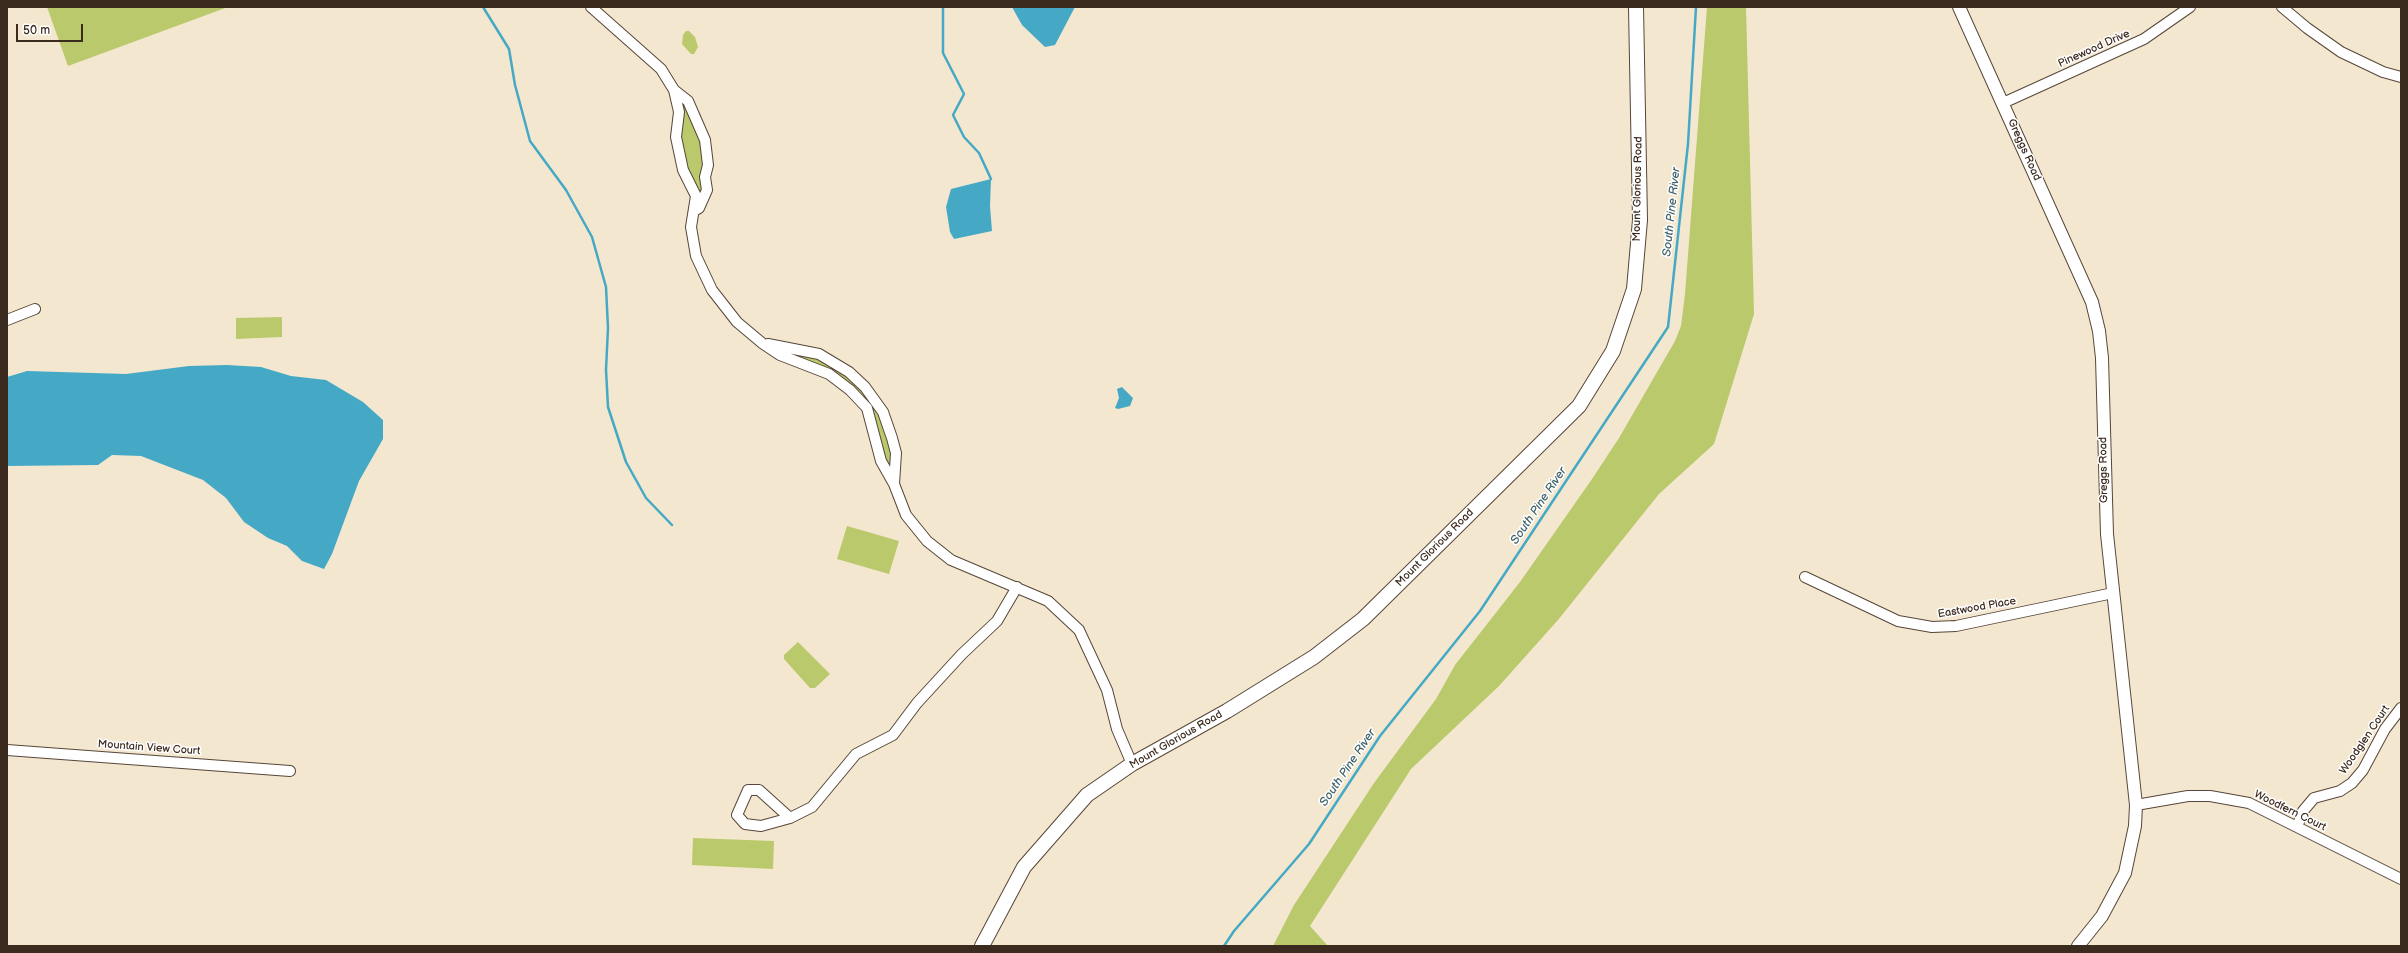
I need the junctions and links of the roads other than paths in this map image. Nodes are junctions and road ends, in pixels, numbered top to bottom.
1 (591, 7) edge
2 (1636, 7) edge
3 (1959, 7) edge
4 (2190, 7) edge
5 (2282, 7) edge
6 (2401, 77) edge
7 (674, 90) junction
8 (2003, 103) junction
9 (693, 212) junction
10 (35, 309) dead end
11 (7, 320) edge
12 (762, 343) junction
13 (849, 372) junction
14 (840, 383) junction
15 (894, 484) junction
16 (1804, 577) dead end
17 (1018, 587) junction
18 (2113, 592) junction
19 (2401, 708) edge
20 (7, 750) edge
21 (1132, 764) junction
22 (290, 771) dead end
23 (2136, 805) junction
24 (790, 818) junction
25 (2297, 827) junction
26 (2401, 879) edge
27 (982, 946) edge
28 (2078, 946) edge

1 - 7 street
2 - 21 main road, Mount Glorious Road
3 - 8 street, Greggs Road
4 - 8 street, Pinewood Drive
5 - 6 street
7 - 9 street
7 - 9 street
8 - 18 street, Greggs Road
9 - 12 street
10 - 11 street
12 - 13 street
12 - 14 street
13 - 14 street
13 - 15 street
14 - 15 street
15 - 17 street
16 - 18 street, Eastwood Place
17 - 21 street
17 - 24 street
18 - 23 street, Greggs Road
19 - 25 street, Woodglen Court
20 - 22 street, Mountain View Court
21 - 27 main road, Mount Glorious Road
23 - 25 street, Woodfern Court
23 - 28 street, Greggs Road
24 - 24 street
25 - 26 street, Woodfern Court

